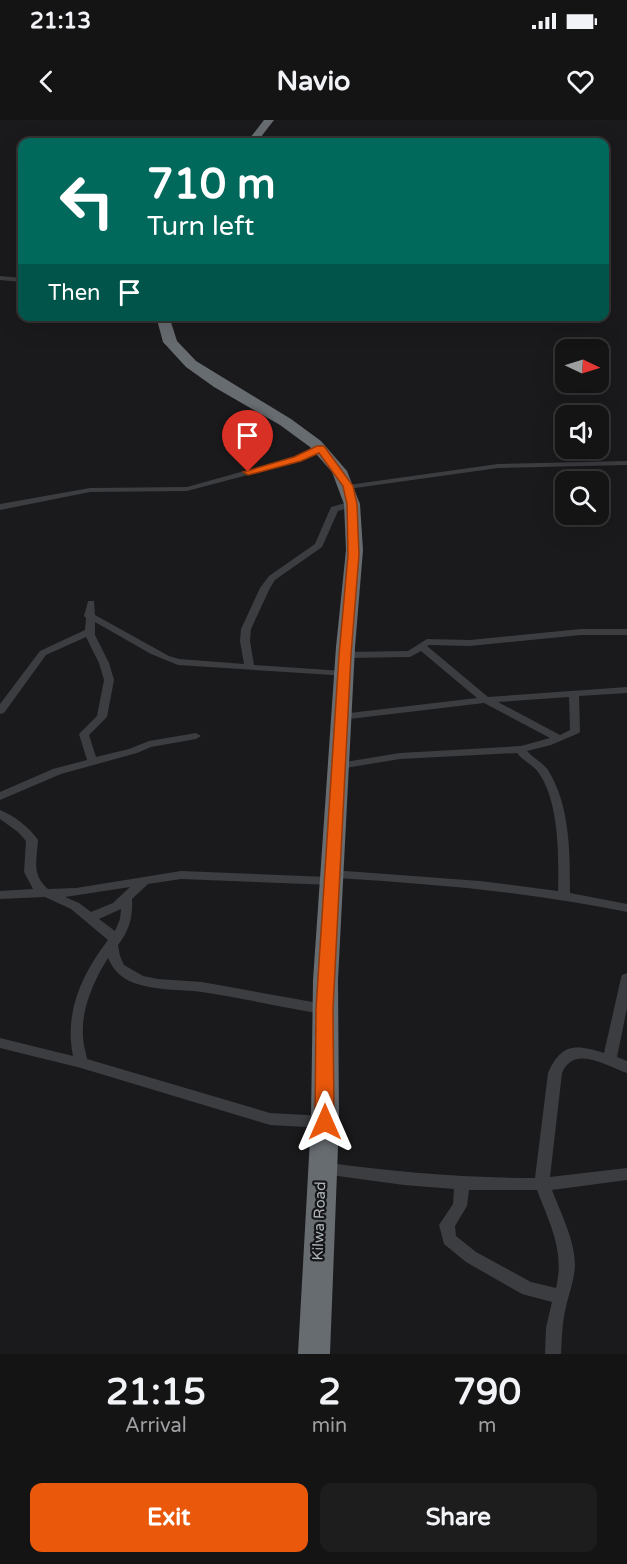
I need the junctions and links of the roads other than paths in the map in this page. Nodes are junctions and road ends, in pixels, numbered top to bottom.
1 (269, 120) edge
2 (255, 138) edge
3 (0, 278) edge
4 (18, 280) edge
5 (162, 321) edge
6 (320, 448) junction
7 (627, 463) edge
8 (350, 495) junction
9 (0, 507) edge
10 (91, 603) dead end
11 (89, 616) junction
12 (89, 632) junction
13 (627, 632) edge
14 (422, 647) junction
15 (344, 664) junction
16 (249, 667) junction
17 (627, 690) edge
18 (574, 696) junction
19 (486, 700) junction
20 (0, 711) edge
21 (341, 717) junction
22 (196, 736) dead end
23 (558, 738) junction
24 (521, 748) junction
25 (92, 760) junction
26 (339, 766) junction
27 (0, 795) edge
28 (0, 814) edge
29 (332, 878) junction
30 (144, 882) junction
31 (44, 892) junction
32 (0, 895) edge
33 (564, 895) junction
34 (126, 899) junction
35 (627, 908) edge
36 (90, 918) junction
37 (114, 942) junction
38 (627, 978) edge
39 (324, 1009) junction
40 (0, 1043) edge
41 (609, 1061) junction
42 (81, 1063) junction
43 (627, 1067) edge
44 (325, 1122) junction
45 (322, 1168) junction
46 (627, 1174) edge
47 (462, 1184) junction
48 (542, 1184) junction
49 (561, 1297) junction
50 (314, 1354) edge
51 (553, 1354) edge

1 - 2 highway
3 - 4 street
5 - 6 highway
6 - 8 highway
6 - 9 street
7 - 8 street
8 - 15 highway, Kilwa Road
8 - 16 street
10 - 11 street
11 - 12 street
11 - 16 street
12 - 20 street
12 - 25 street
13 - 14 street
14 - 15 street
14 - 19 street
15 - 16 street
15 - 21 highway, Kilwa Road
17 - 18 street
18 - 19 street
18 - 23 street
19 - 21 street
19 - 23 street
21 - 26 highway, Kilwa Road
22 - 25 street
23 - 24 street
24 - 26 street
24 - 33 street
25 - 27 street
26 - 29 highway, Kilwa Road
28 - 31 street
29 - 30 street
29 - 33 street
29 - 39 highway, Kilwa Road
30 - 31 street
30 - 34 street
31 - 32 street
31 - 36 street
33 - 35 street
34 - 36 street
34 - 37 street
36 - 37 street
37 - 39 street
37 - 42 street
38 - 41 street
39 - 44 highway, Kilwa Road
40 - 42 street
41 - 43 street
41 - 48 street
42 - 44 street
44 - 45 highway, Kilwa Road
45 - 47 street
45 - 50 highway, Kilwa Road
46 - 48 street
47 - 48 street
47 - 49 street
48 - 49 street
49 - 51 street

